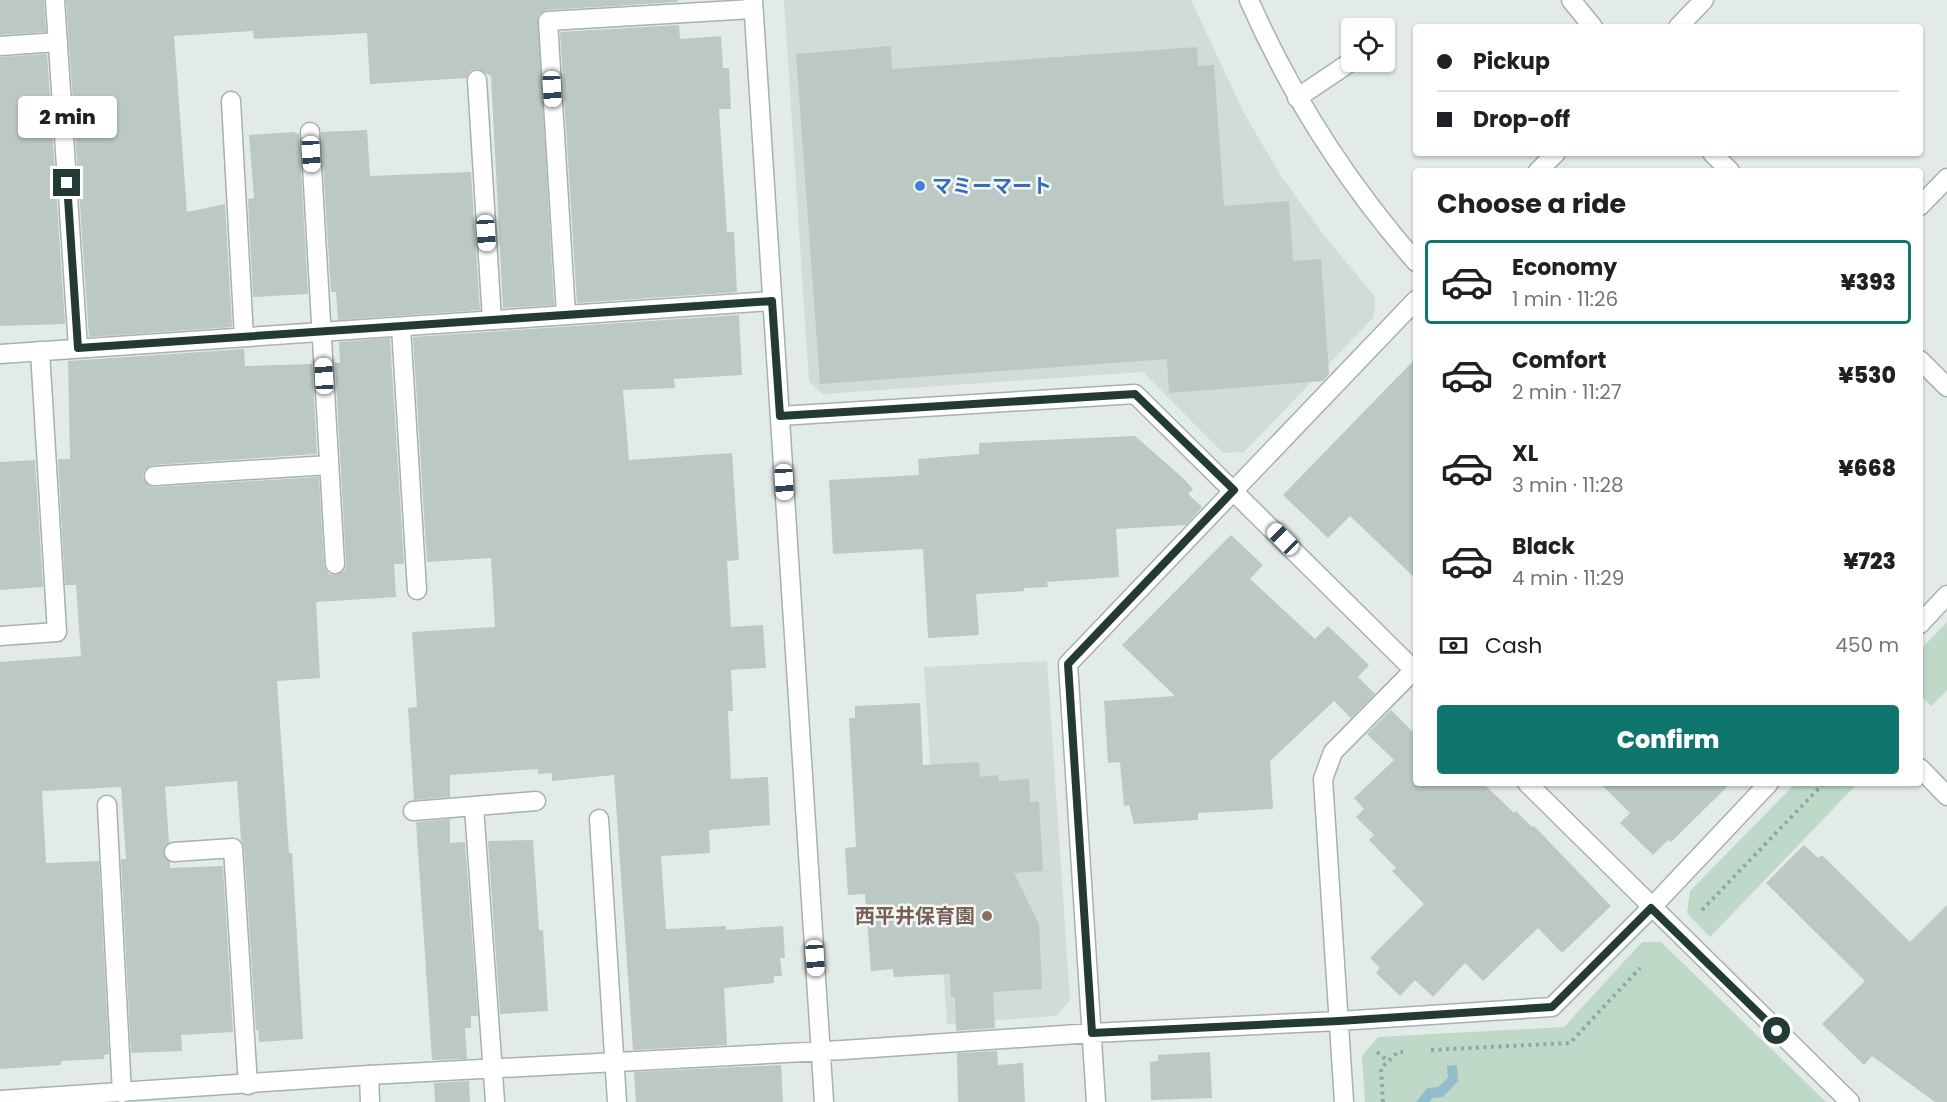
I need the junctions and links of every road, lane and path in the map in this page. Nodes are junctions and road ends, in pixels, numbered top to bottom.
1 (55, 0) edge
2 (1250, 0) edge
3 (1570, 0) edge
4 (1704, 0) edge
5 (753, 4) edge
6 (1590, 24) edge
7 (1681, 24) edge
8 (58, 42) junction
9 (0, 46) edge
10 (1341, 68) edge
11 (477, 81) dead end
12 (1297, 98) junction
13 (231, 102) dead end
14 (310, 132) dead end
15 (1553, 156) edge
16 (1715, 156) edge
17 (1541, 168) edge
18 (1727, 168) edge
19 (1947, 178) edge
20 (1923, 203) edge
21 (1413, 258) edge
22 (772, 301) junction
23 (1413, 303) edge
24 (566, 315) junction
25 (492, 320) junction
26 (401, 327) junction
27 (321, 332) junction
28 (244, 337) junction
29 (78, 348) junction
30 (40, 351) junction
31 (0, 354) edge
32 (1923, 363) edge
33 (1947, 387) edge
34 (780, 416) junction
35 (329, 465) junction
36 (154, 476) dead end
37 (1234, 490) junction
38 (335, 564) dead end
39 (417, 590) dead end
40 (1947, 595) edge
41 (1923, 621) edge
42 (0, 636) edge
43 (1413, 669) edge
44 (1413, 673) edge
45 (1923, 771) edge
46 (1530, 786) edge
47 (1766, 786) edge
48 (1947, 796) edge
49 (536, 801) dead end
50 (107, 806) dead end
51 (474, 807) junction
52 (413, 811) dead end
53 (599, 819) dead end
54 (174, 852) dead end
55 (1651, 908) junction
56 (1339, 1021) junction
57 (1092, 1033) junction
58 (821, 1050) junction
59 (614, 1060) junction
60 (493, 1068) junction
61 (369, 1075) junction
62 (249, 1085) junction
63 (122, 1093) junction
64 (189, 1095) edge
65 (0, 1100) edge
66 (370, 1102) edge
67 (495, 1102) edge
68 (617, 1102) edge
69 (824, 1102) edge
70 (1096, 1102) edge
71 (1344, 1102) edge
72 (1850, 1102) edge

1 - 8 street
2 - 12 street
3 - 6 street
4 - 7 street
5 - 22 street
5 - 24 street
8 - 9 street
8 - 29 street
10 - 12 street
11 - 25 street
12 - 21 street
13 - 28 street
14 - 27 street
15 - 17 street
16 - 18 street
19 - 20 street
22 - 24 street
22 - 34 street
23 - 37 street
24 - 25 street
25 - 26 street
26 - 27 street
26 - 39 street
27 - 28 street
27 - 35 street
28 - 29 street
29 - 30 street
30 - 31 street
30 - 42 street
32 - 33 street
34 - 37 street
34 - 58 street
35 - 36 street
35 - 38 street
37 - 43 street
37 - 57 street
40 - 41 street
44 - 56 street
45 - 48 street
46 - 55 street
47 - 55 street
49 - 51 street
50 - 63 street
51 - 52 street
51 - 60 street
53 - 59 street
54 - 62 street
55 - 56 street
55 - 72 street
56 - 57 street
56 - 71 street
57 - 58 street
57 - 70 street
58 - 59 street
58 - 69 street
59 - 60 street
59 - 68 street
60 - 61 street
60 - 67 street
61 - 62 street
61 - 66 street
62 - 64 street
63 - 64 street
63 - 65 street

